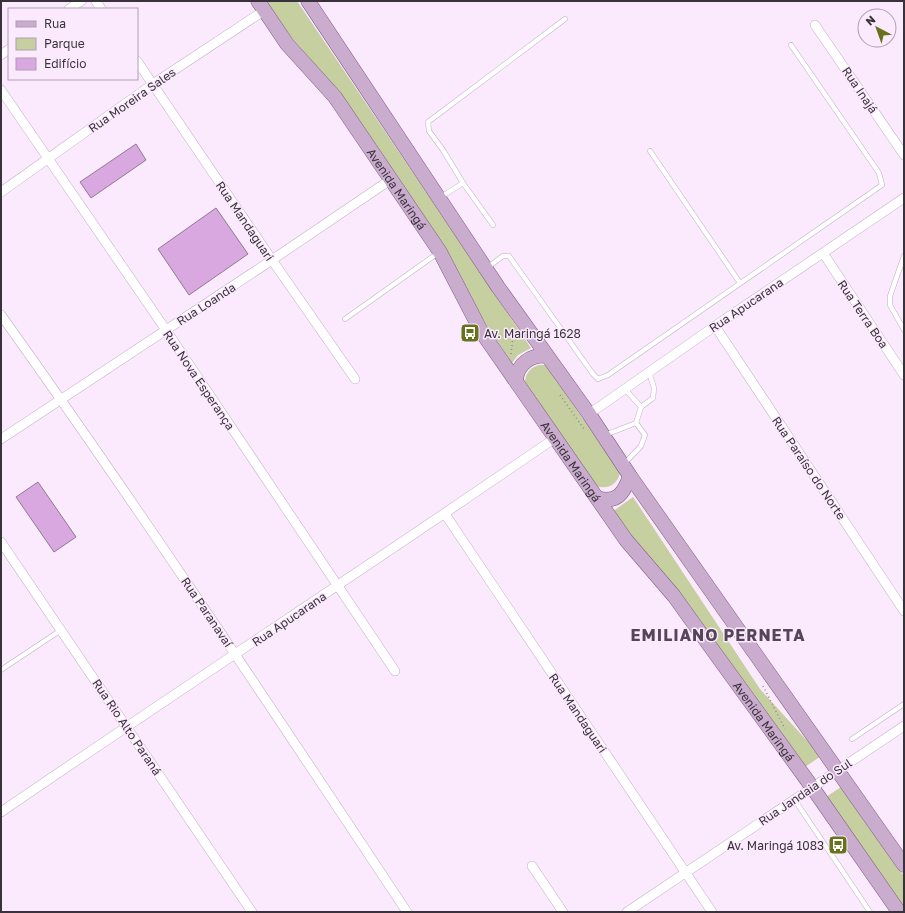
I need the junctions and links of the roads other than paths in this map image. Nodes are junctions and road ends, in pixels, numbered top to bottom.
1 (81, 1) edge
2 (308, 1) edge
3 (261, 6) edge
4 (70, 8) edge
5 (565, 19) dead end
6 (815, 25) dead end
7 (792, 45) dead end
8 (138, 62) edge
9 (153, 84) junction
10 (1, 90) edge
11 (650, 151) dead end
12 (904, 155) edge
13 (48, 158) junction
14 (390, 180) junction
15 (463, 183) junction
16 (1, 192) edge
17 (439, 198) junction
18 (904, 198) edge
19 (493, 224) dead end
20 (440, 252) junction
21 (823, 253) junction
22 (904, 256) edge
23 (272, 260) junction
24 (486, 268) junction
25 (740, 283) junction
26 (1, 315) edge
27 (345, 319) dead end
28 (715, 326) junction
29 (166, 330) junction
30 (904, 330) edge
31 (547, 356) junction
32 (649, 372) junction
33 (904, 375) edge
34 (355, 379) dead end
35 (516, 379) junction
36 (625, 389) junction
37 (61, 399) junction
38 (641, 407) junction
39 (589, 414) junction
40 (636, 423) junction
41 (603, 436) junction
42 (555, 438) junction
43 (1, 440) edge
44 (626, 471) junction
45 (597, 498) junction
46 (445, 514) junction
47 (1, 542) edge
48 (338, 586) junction
49 (904, 611) edge
50 (61, 630) junction
51 (236, 654) junction
52 (1, 670) edge
53 (395, 671) dead end
54 (904, 704) edge
55 (126, 726) junction
56 (904, 726) edge
57 (852, 740) dead end
58 (838, 770) junction
59 (812, 787) junction
60 (794, 799) junction
61 (1, 812) edge
62 (904, 865) edge
63 (532, 866) dead end
64 (685, 873) junction
65 (252, 912) edge
66 (407, 912) edge
67 (563, 912) edge
68 (626, 912) edge
69 (712, 912) edge
70 (870, 912) edge
71 (899, 912) edge

1 - 4 street
2 - 17 main road
3 - 9 street, Rua Moreira Sales
3 - 14 main road, Avenida Maringá
5 - 15 lane
6 - 12 street, Rua Inajá
7 - 25 lane
8 - 9 street, Rua Mandaguari
9 - 13 street, Rua Moreira Sales
9 - 23 street, Rua Mandaguari
10 - 13 street, Rua Nova Esperança
11 - 25 lane
13 - 16 street, Rua Moreira Sales
13 - 29 street, Rua Nova Esperança
14 - 20 main road, Avenida Maringá
14 - 23 street, Rua Loanda
15 - 17 lane
15 - 19 lane
17 - 24 main road
18 - 21 street, Rua Apucarana
20 - 27 lane
20 - 35 main road, Avenida Maringá
21 - 28 street, Rua Apucarana
21 - 33 street, Rua Terra Boa
22 - 30 lane
23 - 29 street, Rua Loanda
23 - 34 street, Rua Mandaguari
24 - 25 lane
24 - 31 main road
26 - 37 street, Rua Paranavaí
28 - 32 street, Rua Apucarana
28 - 49 street, Rua Paraíso do Norte
29 - 37 street, Rua Loanda
29 - 48 street, Rua Nova Esperança
31 - 35 main road
31 - 39 main road
32 - 36 street, Rua Apucarana
32 - 38 lane
35 - 42 main road, Avenida Maringá
36 - 38 lane
36 - 39 street, Rua Apucarana
37 - 43 street, Rua Loanda
37 - 51 street, Rua Paranavaí
38 - 40 lane
39 - 41 main road
40 - 41 lane
40 - 44 lane
41 - 44 main road
42 - 45 main road, Avenida Maringá
42 - 46 street, Rua Apucarana
44 - 45 main road
44 - 58 main road
45 - 59 main road, Avenida Maringá
46 - 48 street, Rua Apucarana
46 - 64 street, Rua Mandaguari
47 - 50 street, Rua Rio Alto Paraná
48 - 51 street, Rua Apucarana
48 - 53 street, Rua Nova Esperança
50 - 52 lane
50 - 55 street, Rua Rio Alto Paraná
51 - 55 street, Rua Apucarana
51 - 66 street, Rua Paranavaí
54 - 57 lane
55 - 61 street, Rua Apucarana
55 - 65 street, Rua Rio Alto Paraná
56 - 58 street, Rua Jandaia do Sul
58 - 59 street, Rua Jandaia do Sul
58 - 62 main road
59 - 60 street, Rua Jandaia do Sul
59 - 71 main road, Avenida Maringá
60 - 64 street, Rua Jandaia do Sul
60 - 70 lane
63 - 67 street
64 - 68 street, Rua Jandaia do Sul
64 - 69 street, Rua Mandaguari

